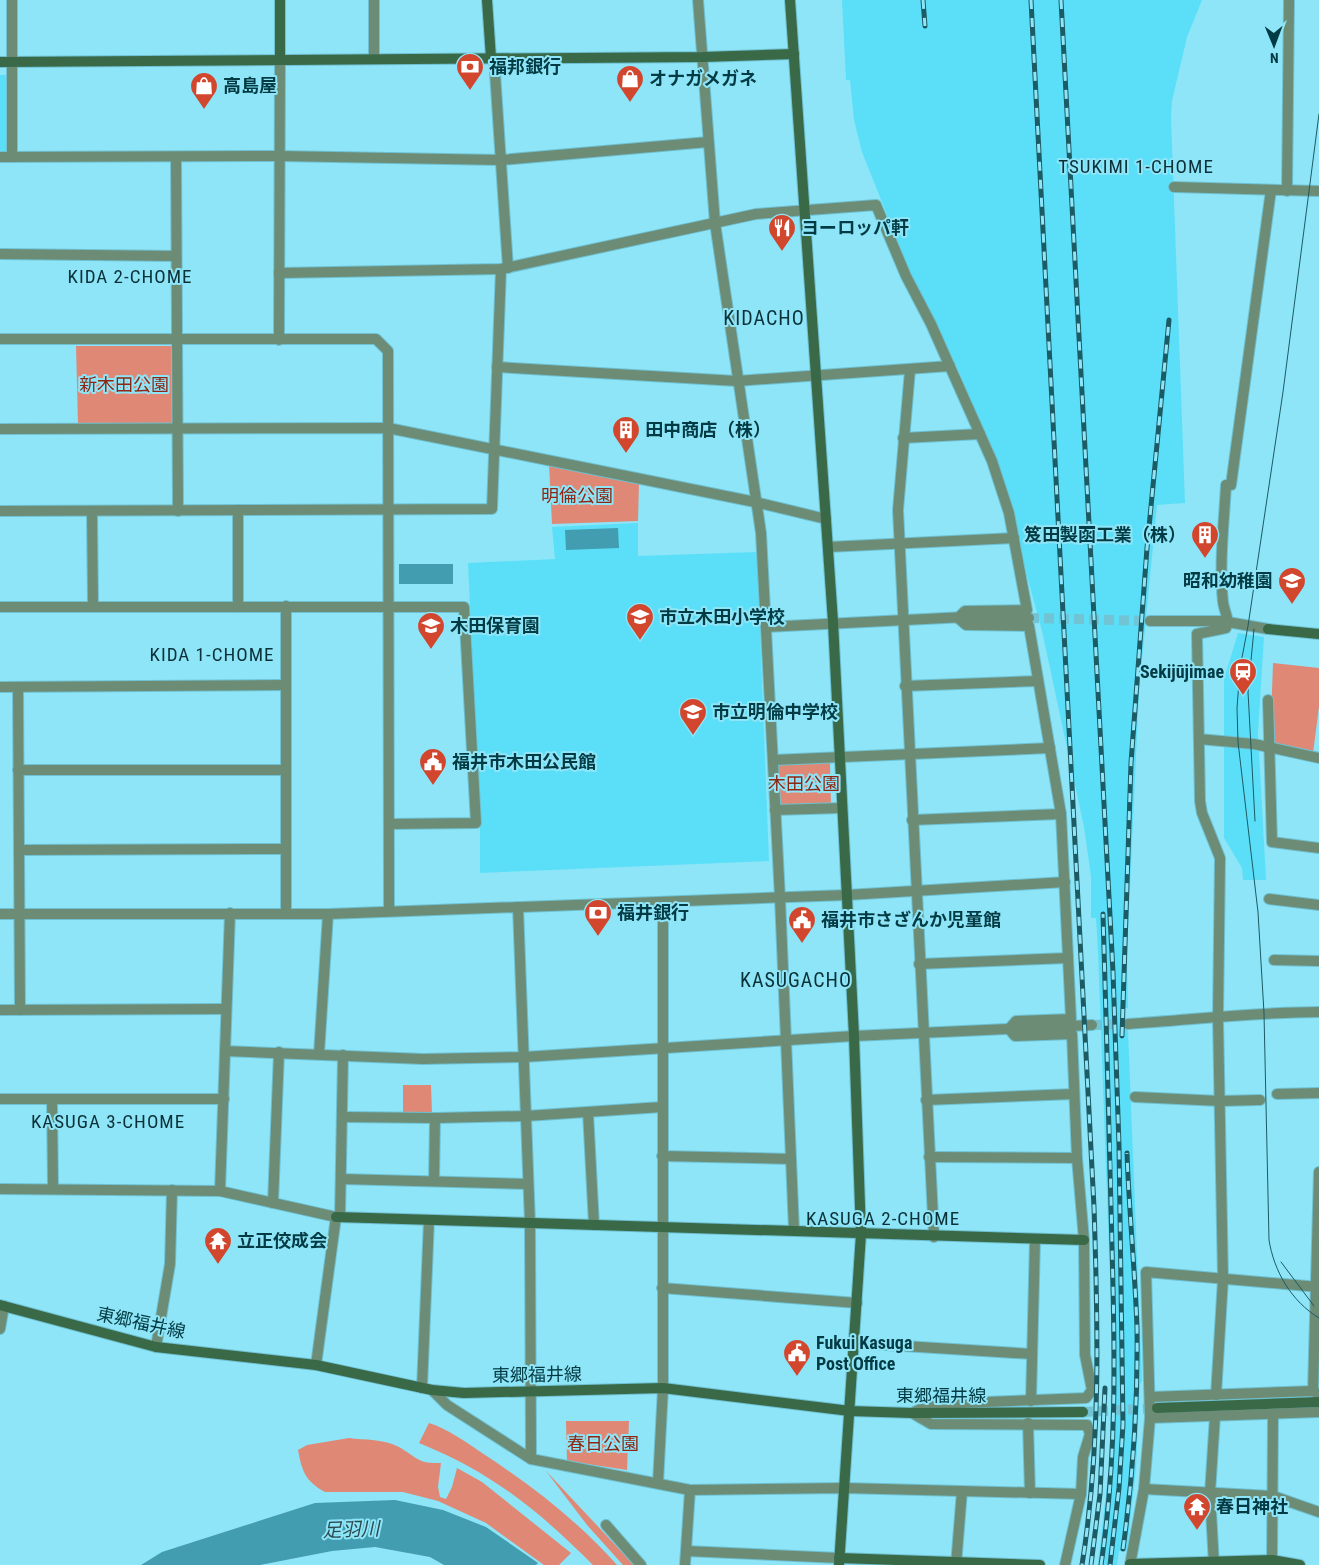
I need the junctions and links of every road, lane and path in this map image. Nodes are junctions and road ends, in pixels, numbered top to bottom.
1 (12, 0) edge
2 (280, 0) edge
3 (374, 0) edge
4 (487, 0) edge
5 (698, 0) edge
6 (790, 0) edge
7 (1289, 0) edge
8 (794, 54) junction
9 (702, 57) junction
10 (492, 58) junction
11 (374, 59) junction
12 (280, 60) junction
13 (0, 62) edge
14 (12, 62) junction
15 (708, 142) junction
16 (279, 156) junction
17 (0, 157) edge
18 (12, 157) junction
19 (176, 157) junction
20 (501, 160) junction
21 (1174, 187) dead end
22 (1270, 190) junction
23 (1287, 191) junction
24 (1319, 191) edge
25 (804, 210) junction
26 (715, 222) junction
27 (0, 254) edge
28 (176, 256) junction
29 (505, 269) junction
30 (279, 273) junction
31 (0, 339) edge
32 (176, 340) junction
33 (279, 340) junction
34 (950, 366) junction
35 (497, 367) junction
36 (910, 370) junction
37 (816, 375) junction
38 (737, 381) junction
39 (177, 428) junction
40 (388, 428) junction
41 (0, 429) edge
42 (980, 434) junction
43 (904, 438) junction
44 (495, 448) junction
45 (755, 502) junction
46 (178, 510) junction
47 (238, 510) junction
48 (388, 510) junction
49 (0, 511) edge
50 (92, 511) junction
51 (826, 519) junction
52 (1014, 538) junction
53 (899, 544) junction
54 (828, 547) junction
55 (388, 605) junction
56 (286, 606) junction
57 (0, 607) edge
58 (93, 607) junction
59 (238, 607) junction
60 (958, 618) junction
61 (1029, 618) tunnel mouth
62 (902, 621) junction
63 (1150, 621) tunnel mouth
64 (833, 622) junction
65 (1228, 623) junction
66 (766, 627) junction
67 (1319, 634) edge
68 (1038, 681) junction
69 (286, 685) junction
70 (905, 686) junction
71 (0, 687) edge
72 (18, 687) junction
73 (1268, 700) dead end
74 (1199, 739) junction
75 (1050, 748) junction
76 (1270, 749) junction
77 (909, 754) junction
78 (840, 757) junction
79 (1319, 758) edge
80 (773, 760) junction
81 (18, 770) junction
82 (286, 770) junction
83 (842, 808) junction
84 (775, 810) junction
85 (1061, 814) junction
86 (912, 820) junction
87 (389, 824) junction
88 (1319, 848) edge
89 (286, 849) junction
90 (19, 850) junction
91 (1065, 882) junction
92 (916, 891) junction
93 (847, 895) junction
94 (780, 898) junction
95 (1269, 899) dead end
96 (664, 902) junction
97 (1319, 905) edge
98 (518, 907) junction
99 (389, 911) junction
100 (230, 912) junction
101 (286, 912) junction
102 (0, 914) edge
103 (20, 914) junction
104 (328, 914) junction
105 (1068, 958) junction
106 (1274, 960) dead end
107 (1319, 961) edge
108 (919, 964) junction
109 (226, 1009) junction
110 (0, 1010) edge
111 (20, 1010) junction
112 (1319, 1012) edge
113 (1218, 1018) junction
114 (1128, 1024) tunnel mouth
115 (1092, 1025) tunnel mouth
116 (1008, 1029) junction
117 (923, 1033) junction
118 (854, 1036) junction
119 (786, 1040) junction
120 (663, 1048) junction
121 (225, 1051) junction
122 (279, 1052) junction
123 (319, 1054) junction
124 (343, 1055) junction
125 (524, 1057) junction
126 (1319, 1093) edge
127 (1074, 1094) junction
128 (1277, 1094) dead end
129 (1135, 1097) dead end
130 (0, 1098) edge
131 (52, 1099) junction
132 (224, 1099) junction
133 (926, 1100) junction
134 (1260, 1100) dead end
135 (1220, 1101) junction
136 (662, 1107) junction
137 (588, 1112) junction
138 (526, 1116) junction
139 (343, 1117) junction
140 (435, 1118) junction
141 (662, 1156) junction
142 (930, 1157) junction
143 (791, 1158) junction
144 (1077, 1158) junction
145 (1319, 1172) edge
146 (341, 1179) junction
147 (434, 1181) junction
148 (528, 1184) junction
149 (0, 1189) edge
150 (53, 1189) junction
151 (172, 1190) junction
152 (220, 1191) junction
153 (273, 1203) junction
154 (338, 1217) junction
155 (429, 1220) junction
156 (530, 1223) junction
157 (594, 1225) junction
158 (662, 1227) junction
159 (794, 1230) junction
160 (862, 1234) junction
161 (934, 1237) junction
162 (1035, 1239) junction
163 (1084, 1240) junction
164 (1222, 1279) junction
165 (1317, 1287) edge
166 (662, 1288) junction
167 (857, 1304) junction
168 (2, 1305) edge
169 (0, 1329) edge
170 (855, 1343) junction
171 (156, 1347) junction
172 (1032, 1354) junction
173 (316, 1365) junction
174 (663, 1388) junction
175 (427, 1389) junction
176 (531, 1392) junction
177 (1316, 1393) edge
178 (1216, 1395) junction
179 (1150, 1397) junction
180 (1031, 1401) junction
181 (1319, 1402) edge
182 (1157, 1408) tunnel mouth
183 (850, 1411) junction
184 (1083, 1412) tunnel mouth
185 (1319, 1412) edge
186 (912, 1413) junction
187 (1273, 1414) junction
188 (1215, 1416) junction
189 (1150, 1418) junction
190 (1028, 1424) junction
191 (531, 1459) junction
192 (658, 1484) junction
193 (844, 1488) junction
194 (1144, 1489) junction
195 (690, 1490) junction
196 (962, 1491) junction
197 (1030, 1493) junction
198 (1210, 1493) junction
199 (1081, 1494) junction
200 (1273, 1496) junction
201 (1319, 1512) edge
202 (606, 1525) dead end
203 (686, 1550) junction
204 (839, 1561) edge
205 (1214, 1563) edge
206 (1272, 1563) edge
207 (956, 1564) edge
208 (1130, 1564) edge
209 (641, 1565) edge
210 (685, 1565) edge
211 (1040, 1565) edge
212 (1065, 1565) edge
213 (1300, 1565) edge

1 - 14 street
2 - 12 street
3 - 11 street
4 - 10 street
5 - 9 street
6 - 8 street
7 - 23 street
8 - 9 street
8 - 25 street
9 - 10 street
9 - 15 street
10 - 11 street
10 - 20 street
11 - 12 street
12 - 14 street
12 - 16 street
13 - 14 street
14 - 18 street
15 - 20 street
15 - 26 street
16 - 19 street
16 - 20 street
16 - 30 street
17 - 18 street
18 - 19 street
19 - 28 street
20 - 29 street
21 - 22 street
22 - 23 street
22 - 65 street
23 - 24 street
25 - 26 street
25 - 34 street
25 - 37 street
26 - 29 street
26 - 38 street
27 - 28 street
28 - 32 street
29 - 30 street
29 - 35 street
30 - 33 street
31 - 32 street
32 - 33 street
32 - 39 street
33 - 40 street
34 - 36 street
34 - 42 street
35 - 38 street
35 - 44 street
36 - 37 street
36 - 43 street
37 - 38 street
37 - 51 street
38 - 45 street
39 - 40 street
39 - 41 street
39 - 46 street
40 - 44 street
40 - 48 street
42 - 43 street
42 - 52 street
43 - 53 street
44 - 45 street
44 - 48 street
45 - 51 street
45 - 66 street
46 - 47 street
46 - 50 street
47 - 48 street
47 - 59 street
48 - 55 street
49 - 50 street
50 - 58 street
51 - 54 street
52 - 53 street
52 - 60 street
53 - 54 street
53 - 62 street
54 - 64 street
55 - 56 street
55 - 87 street
55 - 87 street
56 - 59 street
56 - 69 street
57 - 58 street
58 - 59 street
60 - 61 street
60 - 62 street
60 - 68 street
62 - 64 street
62 - 70 street
63 - 65 street
64 - 66 street
64 - 78 street
65 - 67 street
65 - 74 street
66 - 80 street
68 - 70 street
68 - 75 street
69 - 72 street
69 - 82 street
70 - 77 street
71 - 72 street
72 - 81 street
73 - 76 street
74 - 76 street
74 - 113 street
75 - 77 street
75 - 85 street
76 - 79 street
76 - 88 street
77 - 78 street
77 - 86 street
78 - 80 street
78 - 83 street
80 - 84 street
81 - 82 street
81 - 90 street
82 - 89 street
83 - 84 street
83 - 93 street
84 - 94 street
85 - 86 street
85 - 91 street
86 - 92 street
87 - 99 street
89 - 90 street
89 - 101 street
90 - 103 street
91 - 92 street
91 - 105 street
92 - 93 street
92 - 108 street
93 - 94 street
93 - 118 street
94 - 96 street
94 - 119 street
95 - 97 street
96 - 98 street
96 - 120 street
98 - 99 street
98 - 125 street
99 - 104 street
100 - 101 street
100 - 103 street
100 - 109 street
101 - 104 street
102 - 103 street
103 - 111 street
104 - 123 street
105 - 108 street
105 - 116 street
106 - 107 street
108 - 117 street
109 - 111 street
109 - 121 street
110 - 111 street
112 - 113 street
113 - 114 street
113 - 135 street
115 - 116 street
116 - 117 street
116 - 127 street
117 - 118 street
117 - 133 street
118 - 119 street
118 - 160 street
119 - 120 street
119 - 143 street
120 - 125 street
120 - 136 street
121 - 122 street
121 - 132 street
122 - 123 street
122 - 153 street
123 - 124 street
124 - 125 street
124 - 139 street
125 - 138 street
126 - 128 street
127 - 133 street
127 - 144 street
129 - 135 street
130 - 131 street
131 - 132 street
131 - 150 street
132 - 152 street
133 - 142 street
134 - 135 street
135 - 164 street
136 - 137 street
136 - 141 street
137 - 138 street
137 - 157 street
138 - 140 street
138 - 148 street
139 - 140 street
139 - 146 street
140 - 147 street
141 - 143 street
141 - 158 street
142 - 144 street
142 - 161 street
143 - 159 street
144 - 163 street
145 - 165 street
146 - 147 street
146 - 154 street
147 - 148 street
148 - 156 street
149 - 150 street
150 - 151 street
151 - 152 street
151 - 171 street
152 - 153 street
153 - 154 street
154 - 155 street
154 - 173 street
155 - 156 street
155 - 175 street
156 - 157 street
156 - 176 street
157 - 158 street
158 - 159 street
158 - 166 street
159 - 160 street
160 - 161 street
160 - 167 street
161 - 162 street
162 - 163 street
162 - 172 street
163 - 180 street
164 - 165 street
164 - 178 street
164 - 179 street
165 - 177 street
166 - 167 street
166 - 174 street
167 - 170 street
168 - 169 street
168 - 171 street, 東郷福井線
170 - 172 street
170 - 183 street
171 - 173 street, 東郷福井線
172 - 180 street
173 - 175 street, 東郷福井線
174 - 176 street, 東郷福井線
174 - 183 street, 東郷福井線
174 - 192 street
175 - 176 street, 東郷福井線
175 - 191 street
176 - 191 street
177 - 178 street
178 - 179 street
179 - 189 street
180 - 186 street
181 - 182 street
183 - 186 street, 東郷福井線
183 - 193 street
184 - 186 street, 東郷福井線
185 - 187 street
186 - 190 street
187 - 188 street
187 - 200 street
188 - 189 street
188 - 198 street
189 - 194 street
190 - 197 street
190 - 199 street
191 - 192 street
192 - 195 street
193 - 195 street
193 - 196 street
193 - 204 street
194 - 198 street
194 - 208 street
195 - 203 street
196 - 197 street
196 - 207 street
197 - 199 street
198 - 200 street
198 - 205 street
199 - 212 street
200 - 201 street
200 - 206 street
202 - 209 street
203 - 204 street
203 - 210 street
204 - 207 street
205 - 206 street
205 - 208 street
206 - 213 street
207 - 211 street

